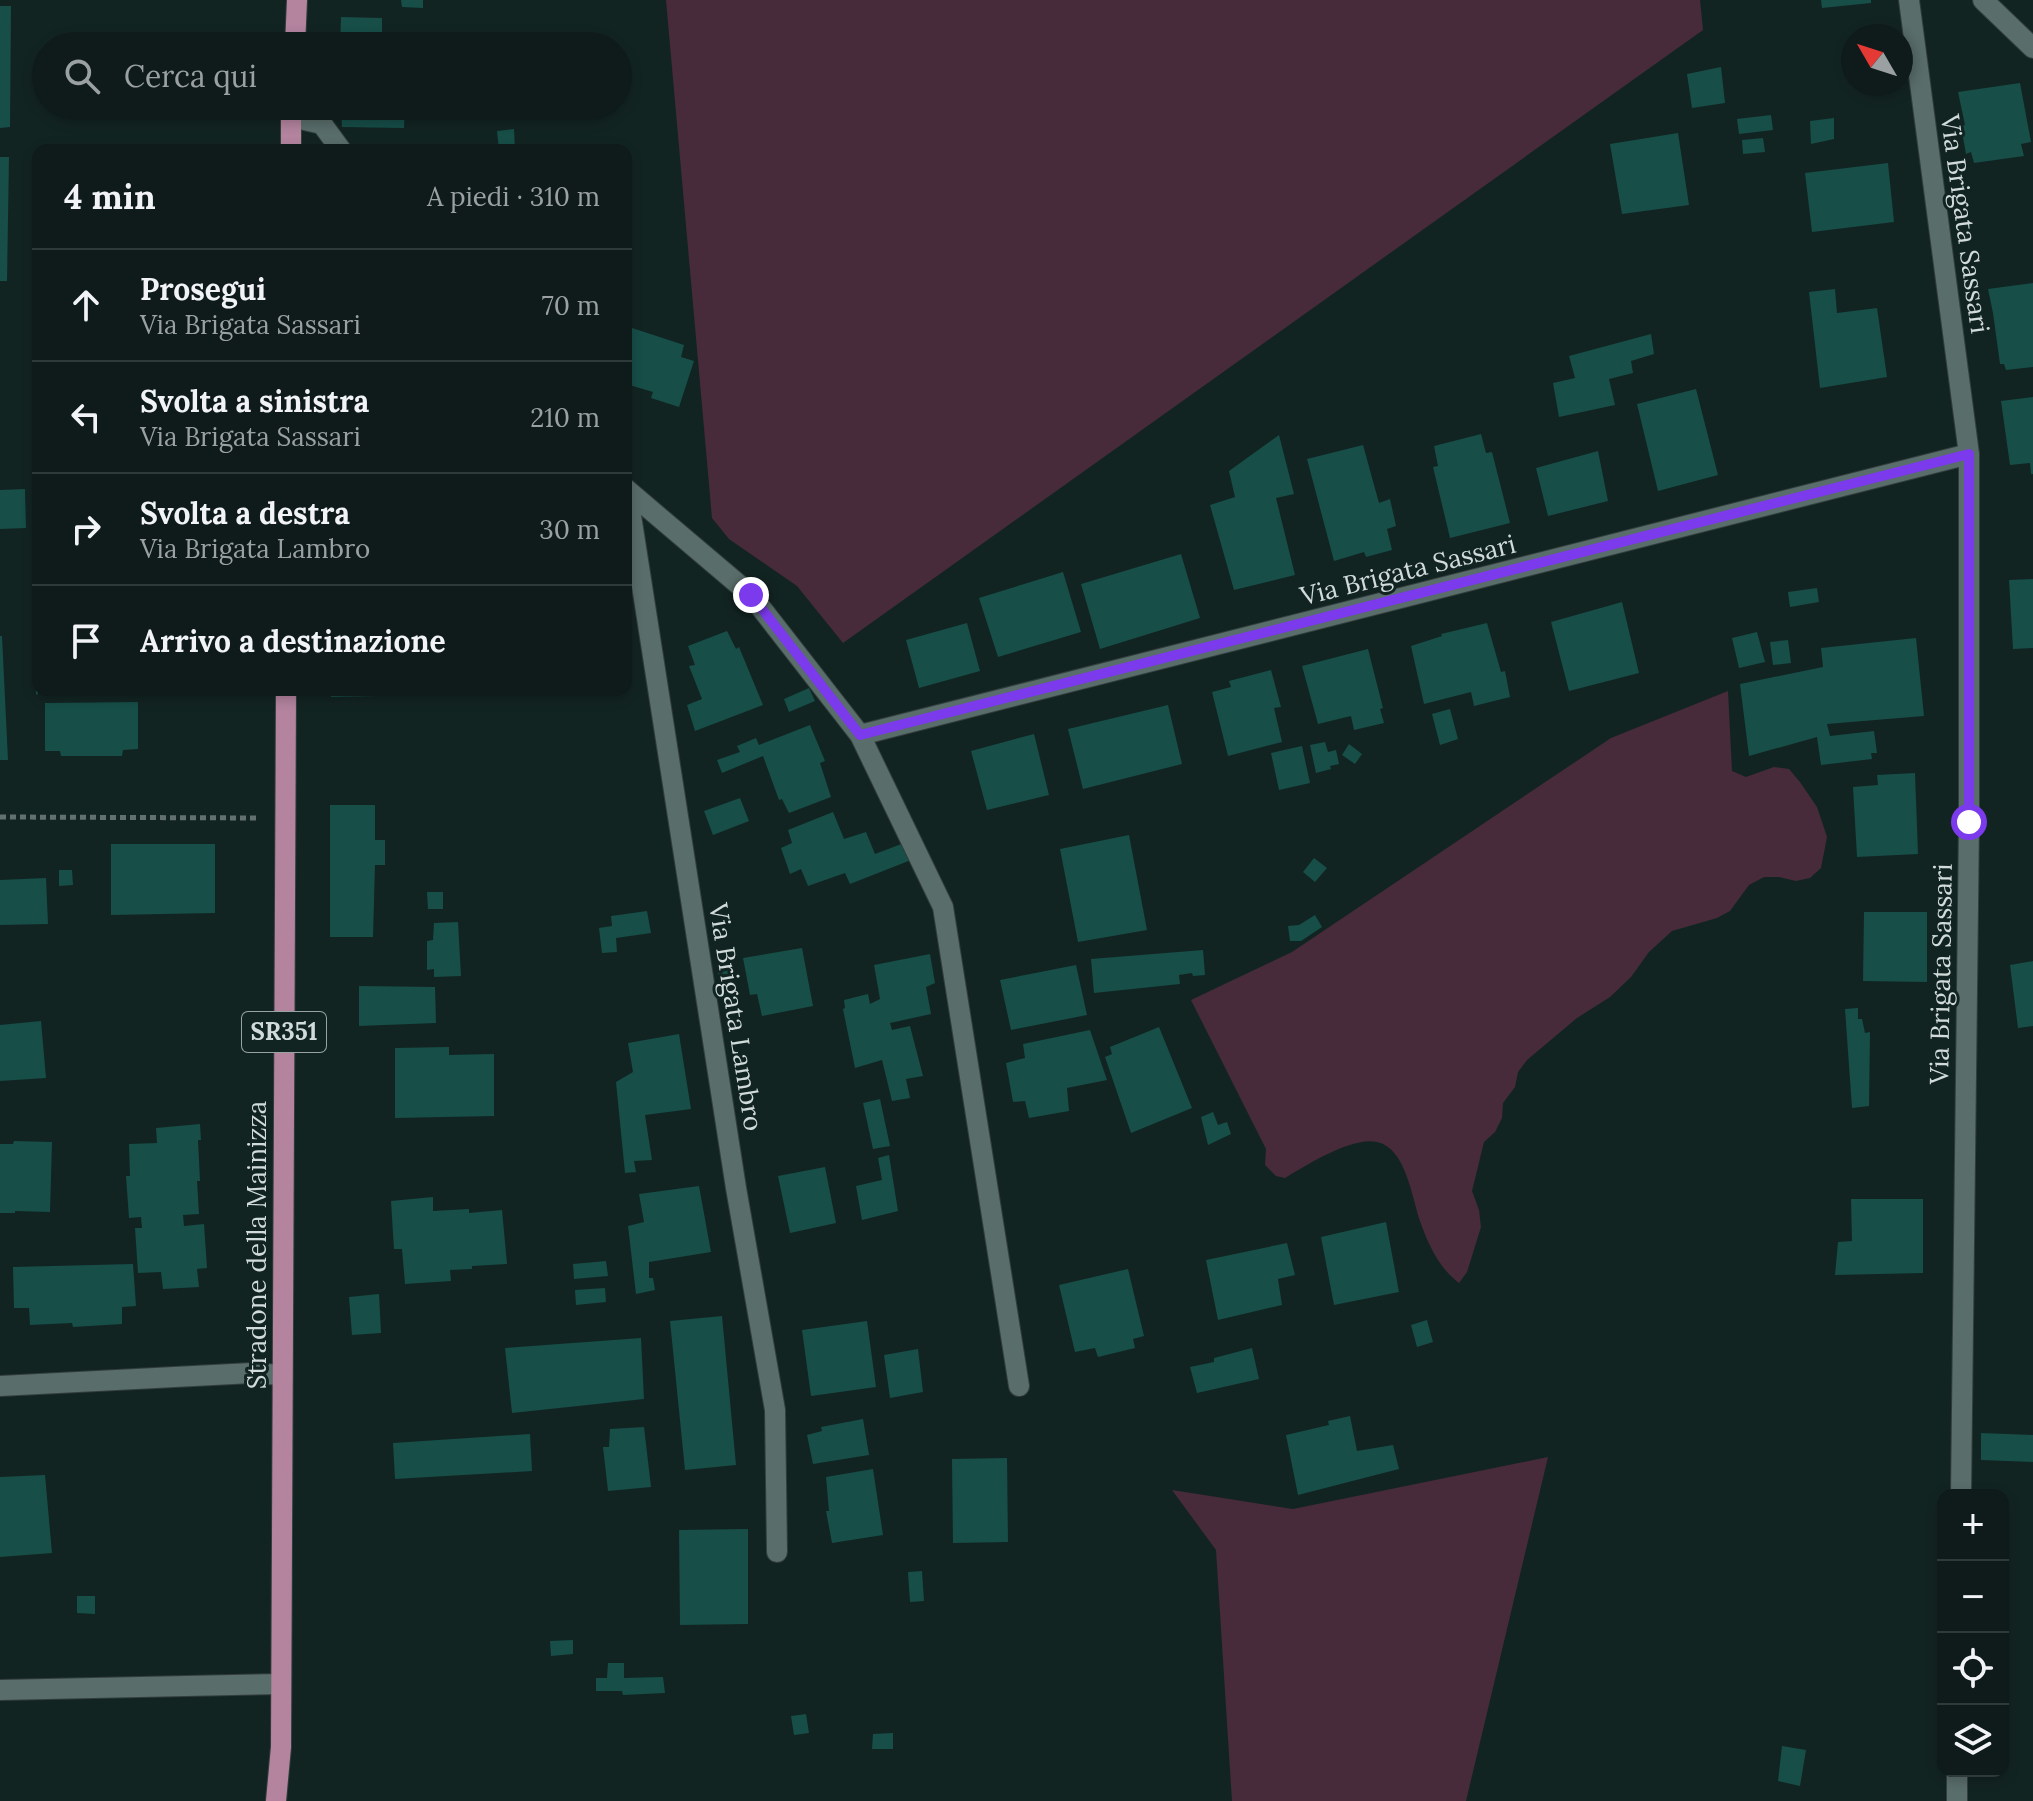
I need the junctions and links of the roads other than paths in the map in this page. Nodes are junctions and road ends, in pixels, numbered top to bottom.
1 (297, 0) edge
2 (1909, 0) edge
3 (1983, 0) edge
4 (296, 32) edge
5 (2033, 48) edge
6 (291, 120) edge
7 (312, 120) edge
8 (291, 144) edge
9 (337, 144) edge
10 (1969, 454) junction
11 (632, 493) edge
12 (632, 521) edge
13 (286, 696) edge
14 (860, 735) junction
15 (282, 1375) junction
16 (0, 1386) edge
17 (1019, 1386) dead end
18 (1961, 1489) edge
19 (777, 1552) dead end
20 (281, 1684) junction
21 (0, 1690) edge
22 (1957, 1777) edge
23 (276, 1801) edge
24 (1957, 1801) edge

1 - 4 main road
2 - 10 street, Via Brigata Sassari
3 - 5 street
6 - 8 main road
7 - 9 street
10 - 14 street, Via Brigata Sassari
10 - 18 street, Via Brigata Sassari
11 - 14 street, Via Brigata Lambro
12 - 19 street, Via Brigata Lambro
13 - 15 main road, Stradone della Mainizza / SR351
14 - 17 street, Via Brigata Lambro
15 - 16 street
15 - 20 main road, Stradone della Mainizza / SR351
20 - 21 street
20 - 23 main road, Stradone della Mainizza / SR351
22 - 24 street

